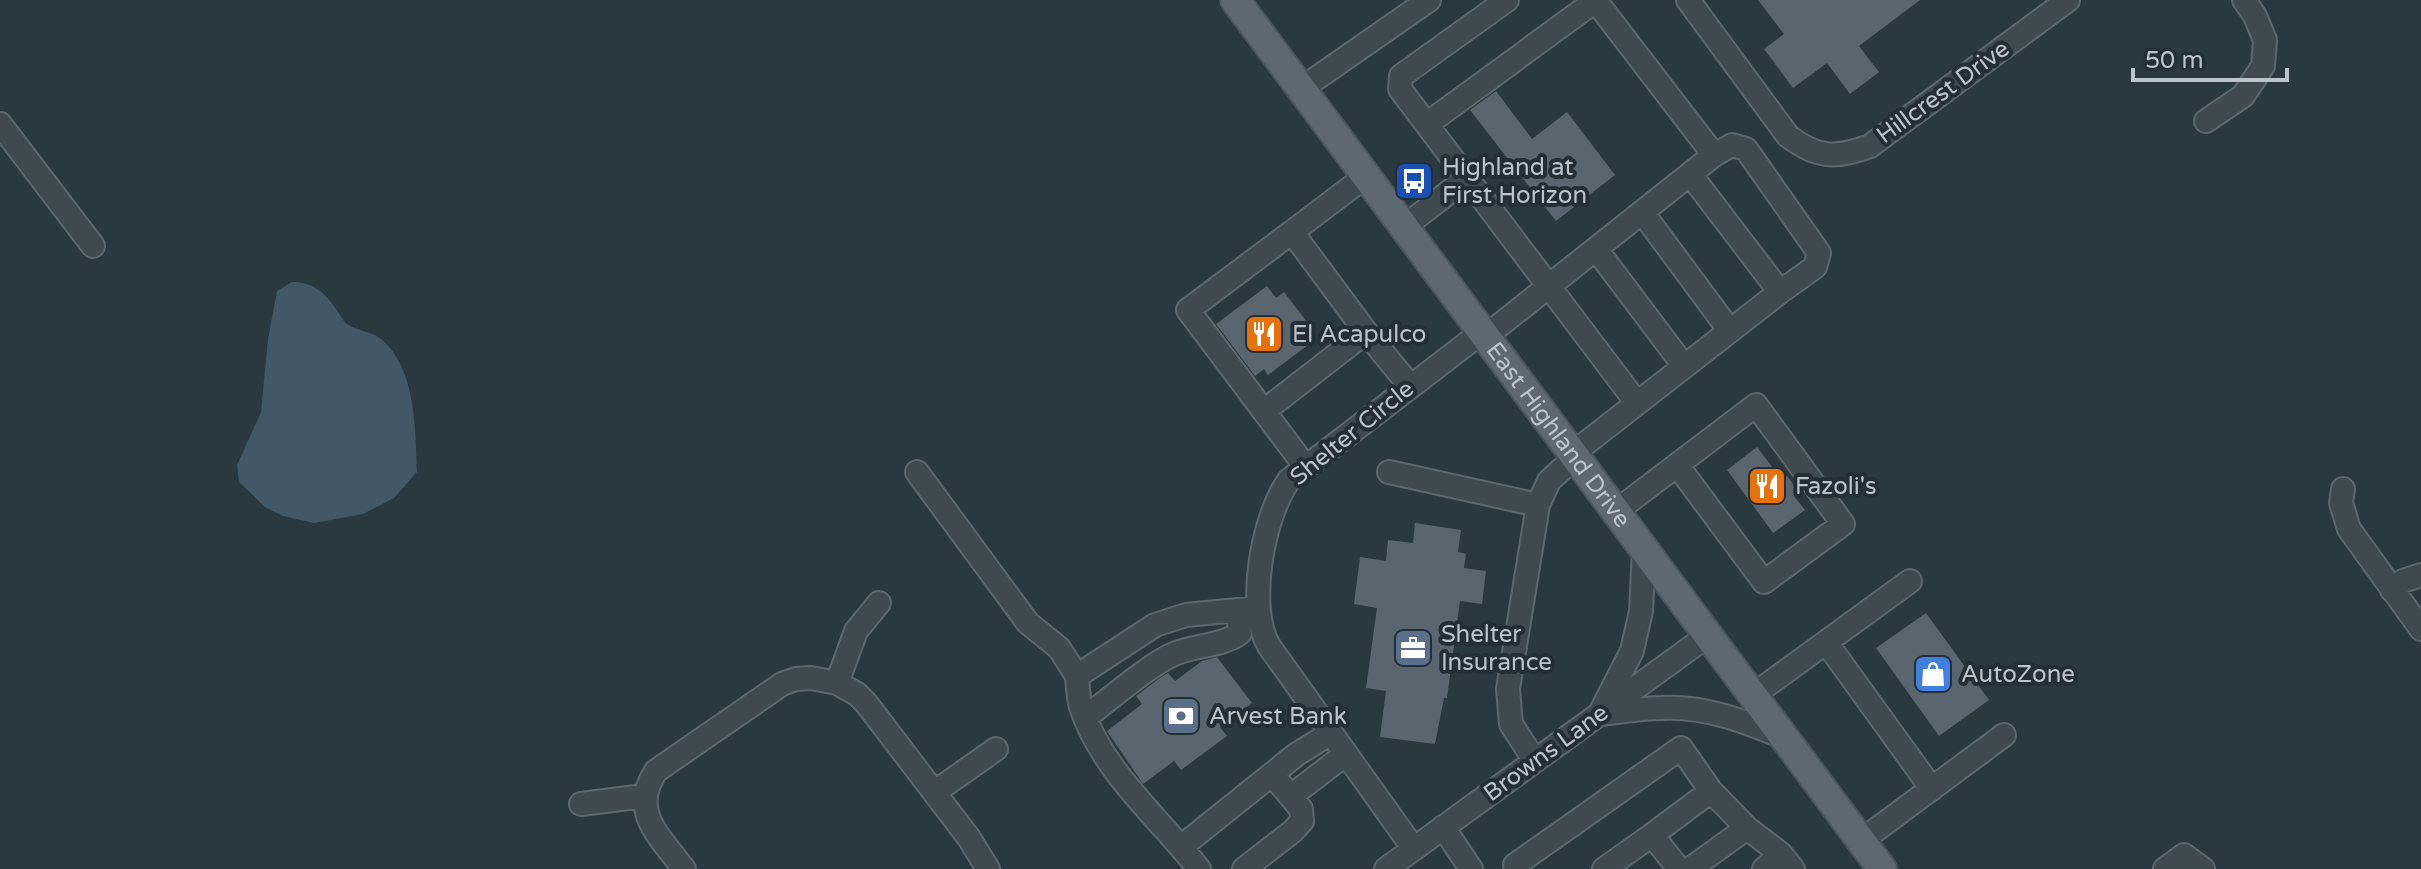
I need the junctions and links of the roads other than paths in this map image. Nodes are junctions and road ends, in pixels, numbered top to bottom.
1 (1235, 0) edge
2 (1429, 0) edge
3 (1507, 0) edge
4 (1595, 0) edge
5 (1688, 0) edge
6 (2068, 0) edge
7 (2244, 0) edge
8 (1301, 89) junction
9 (2206, 121) dead end
10 (0, 124) edge
11 (1427, 124) junction
12 (1714, 155) junction
13 (1690, 174) junction
14 (1366, 176) junction
15 (1467, 178) junction
16 (1642, 212) junction
17 (1404, 227) junction
18 (1292, 232) junction
19 (93, 246) dead end
20 (1596, 249) junction
21 (1548, 287) junction
22 (1780, 292) junction
23 (1730, 331) junction
24 (1366, 332) junction
25 (1484, 334) junction
26 (1684, 366) junction
27 (1410, 386) junction
28 (1637, 403) junction
29 (1264, 411) junction
30 (1574, 455) junction
31 (1677, 465) junction
32 (1305, 466) junction
33 (917, 472) dead end
34 (1389, 472) dead end
35 (2343, 489) dead end
36 (1538, 505) junction
37 (1615, 512) junction
38 (1644, 551) junction
39 (2421, 575) edge
40 (1910, 581) dead end
41 (2392, 590) junction
42 (879, 603) dead end
43 (1248, 609) junction
44 (2421, 629) edge
45 (1707, 636) junction
46 (1826, 642) junction
47 (1077, 676) junction
48 (837, 683) junction
49 (1752, 696) junction
50 (1599, 714) junction
51 (1086, 717) junction
52 (1331, 733) junction
53 (2004, 735) dead end
54 (1783, 737) junction
55 (996, 749) dead end
56 (1346, 754) junction
57 (1535, 761) junction
58 (1272, 774) junction
59 (1932, 789) junction
60 (1711, 791) junction
61 (935, 792) junction
62 (644, 796) junction
63 (1291, 796) junction
64 (581, 804) dead end
65 (1443, 827) junction
66 (1747, 828) junction
67 (1652, 835) junction
68 (1861, 841) junction
69 (1181, 847) junction
70 (1414, 849) junction
71 (1787, 862) edge
72 (684, 869) edge
73 (988, 869) edge
74 (1199, 869) edge
75 (1244, 869) edge
76 (1386, 869) edge
77 (1471, 869) edge
78 (1518, 869) edge
79 (1604, 869) edge
80 (1679, 869) edge
81 (1690, 869) edge
82 (1764, 869) edge
83 (1882, 869) edge
84 (2165, 869) edge
85 (2203, 869) edge

1 - 8 main road, East Highland Drive
2 - 8 street
3 - 11 street
4 - 11 street
4 - 12 street
5 - 6 street, Hillcrest Drive
7 - 9 street
8 - 14 main road, East Highland Drive
10 - 19 street
11 - 15 street
12 - 13 street, Shelter Circle
12 - 22 street
13 - 16 street, Shelter Circle
13 - 22 street
14 - 17 main road, East Highland Drive
14 - 18 street
15 - 17 street
15 - 21 street
16 - 20 street, Shelter Circle
16 - 23 street
17 - 25 main road, East Highland Drive
18 - 24 street
18 - 29 street
20 - 21 street, Shelter Circle
20 - 26 street
21 - 25 street, Shelter Circle
21 - 28 street
22 - 23 street
23 - 26 street
24 - 27 street
24 - 29 street
25 - 27 street, Shelter Circle
25 - 30 main road, East Highland Drive
26 - 28 street
27 - 32 street, Shelter Circle
28 - 30 street
29 - 32 street
30 - 36 street
30 - 37 main road, East Highland Drive
31 - 31 street
31 - 37 street
32 - 43 street, Shelter Circle
33 - 47 street
34 - 36 street
35 - 41 street
36 - 57 street
37 - 38 main road, East Highland Drive
38 - 45 main road, East Highland Drive
38 - 50 street
39 - 41 street
40 - 46 street
41 - 44 street
42 - 48 street
43 - 47 street
43 - 51 street
43 - 52 street, Shelter Circle
45 - 49 main road, East Highland Drive
45 - 50 street, Browns Lane
46 - 49 street
46 - 59 street
47 - 51 street
48 - 61 street
48 - 62 street
49 - 54 main road, East Highland Drive
50 - 54 street
50 - 57 street, Browns Lane
51 - 69 street
52 - 56 street, Shelter Circle
52 - 58 street
53 - 59 street
54 - 68 main road, East Highland Drive
55 - 61 street
56 - 63 street
56 - 70 street, Shelter Circle
57 - 65 street, Browns Lane
58 - 63 street
58 - 69 street
59 - 68 street
60 - 66 street
60 - 67 street
60 - 78 street
61 - 73 street
62 - 64 street
62 - 72 street
63 - 75 street
65 - 70 street, Browns Lane
65 - 77 street
66 - 71 street
66 - 81 street
67 - 79 street
67 - 80 street
68 - 83 main road, East Highland Drive
69 - 74 street
70 - 76 street, Browns Lane
71 - 82 street
84 - 85 street

